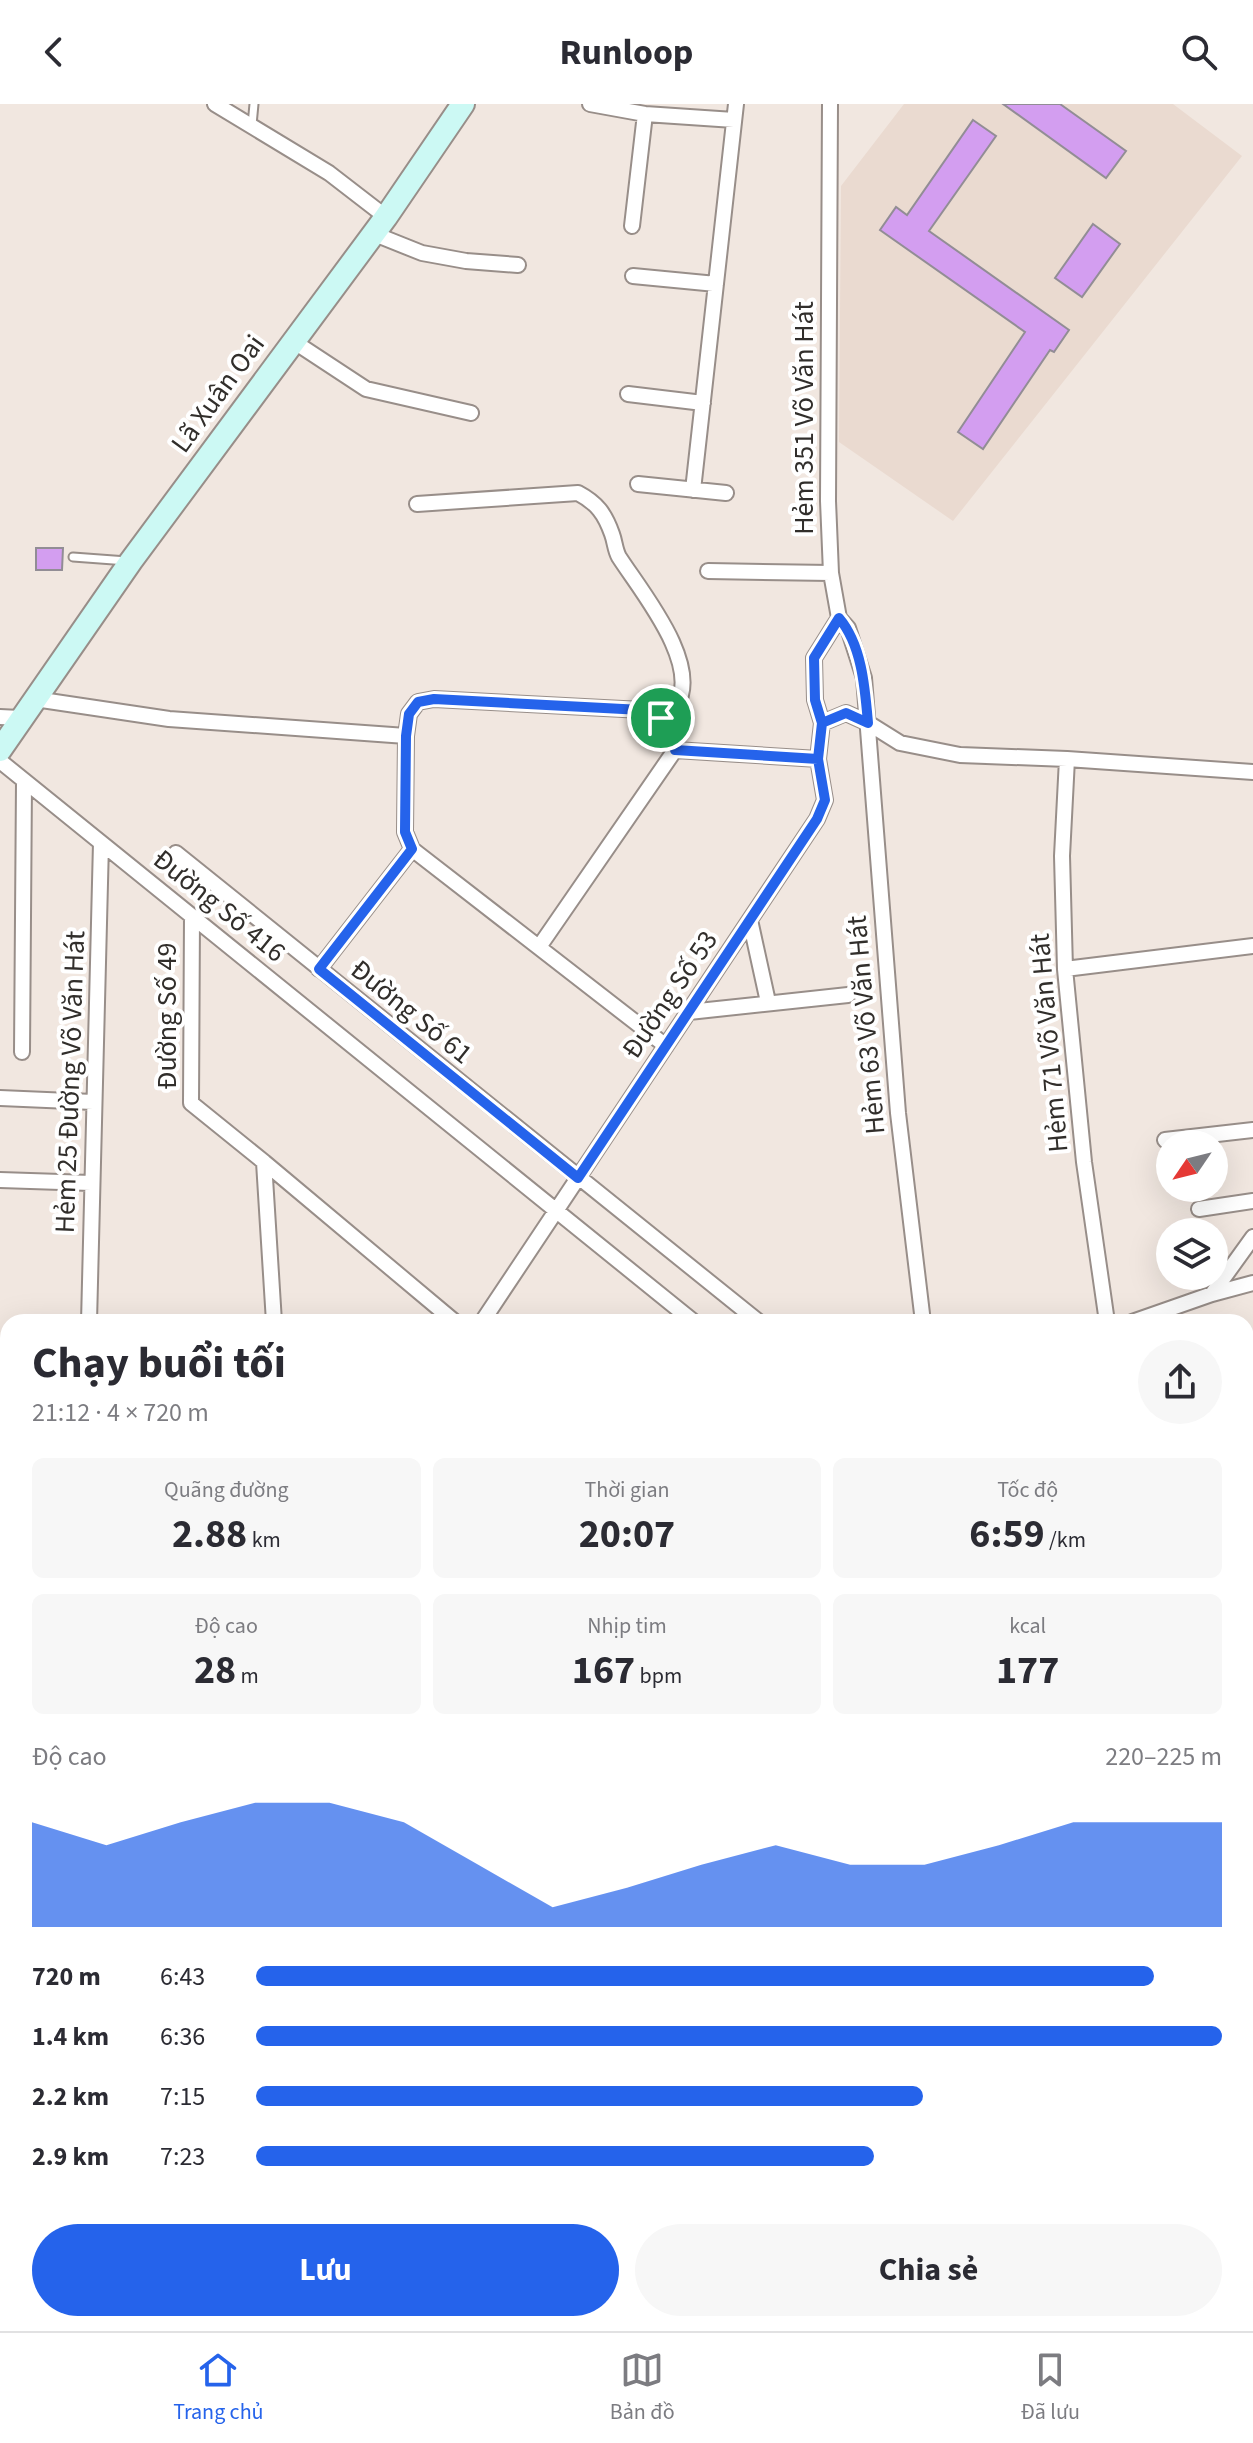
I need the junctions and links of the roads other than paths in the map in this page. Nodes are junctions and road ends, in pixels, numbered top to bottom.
1 (215, 104) edge
2 (254, 104) edge
3 (463, 104) edge
4 (590, 104) edge
5 (736, 104) edge
6 (830, 104) edge
7 (645, 114) junction
8 (734, 120) junction
9 (252, 125) junction
10 (379, 225) junction
11 (632, 226) dead end
12 (518, 265) dead end
13 (633, 276) dead end
14 (716, 284) junction
15 (293, 341) junction
16 (628, 394) dead end
17 (703, 403) junction
18 (471, 413) dead end
19 (638, 484) dead end
20 (693, 490) junction
21 (726, 493) dead end
22 (417, 504) dead end
23 (73, 557) dead end
24 (131, 561) junction
25 (708, 571) dead end
26 (831, 573) junction
27 (839, 618) junction
28 (35, 699) junction
29 (10, 717) edge
30 (661, 718) junction
31 (822, 723) junction
32 (868, 723) junction
33 (406, 736) junction
34 (0, 750) edge
35 (675, 750) junction
36 (818, 759) junction
37 (1067, 759) junction
38 (0, 761) edge
39 (1253, 772) edge
40 (24, 782) junction
41 (101, 843) junction
42 (412, 849) junction
43 (176, 853) dead end
44 (192, 916) junction
45 (750, 920) junction
46 (1253, 946) edge
47 (539, 947) junction
48 (319, 969) junction
49 (1065, 969) junction
50 (848, 995) dead end
51 (768, 1002) junction
52 (689, 1012) junction
53 (666, 1046) junction
54 (22, 1052) dead end
55 (0, 1098) edge
56 (93, 1102) junction
57 (1253, 1130) edge
58 (1228, 1133) edge
59 (264, 1162) junction
60 (578, 1178) junction
61 (0, 1180) edge
62 (91, 1183) junction
63 (1253, 1201) edge
64 (1199, 1209) dead end
65 (555, 1212) junction
66 (1253, 1237) edge
67 (1253, 1283) edge
68 (1212, 1294) junction
69 (89, 1314) edge
70 (274, 1314) edge
71 (445, 1314) edge
72 (487, 1314) edge
73 (684, 1314) edge
74 (749, 1314) edge
75 (922, 1314) edge
76 (1106, 1314) edge
77 (1155, 1314) edge

1 - 9 street
2 - 9 lane
3 - 10 main road, Lã Xuân Oai
4 - 7 street
5 - 8 street
6 - 26 street, Hẻm 351 Võ Văn Hát
7 - 8 street
7 - 11 street
8 - 14 street
9 - 10 street
10 - 12 street
10 - 15 main road, Lã Xuân Oai
13 - 14 street
14 - 17 street
15 - 18 street
15 - 24 main road, Lã Xuân Oai
16 - 17 street
17 - 20 street
19 - 20 street
20 - 21 street
22 - 30 street
23 - 24 lane
24 - 28 main road, Lã Xuân Oai
25 - 26 street
26 - 27 street, Hẻm 351 Võ Văn Hát
27 - 31 street
27 - 32 street, Hẻm 351 Võ Văn Hát
28 - 29 main road, Lã Xuân Oai
28 - 33 street
29 - 34 main road, Lã Xuân Oai
30 - 33 street
30 - 35 street
31 - 32 street
31 - 36 street, Đường Số 53
32 - 37 street
32 - 75 street, Hẻm 63 Võ Văn Hát
33 - 42 street
35 - 36 street
35 - 47 street
36 - 45 street, Đường Số 53
37 - 39 street
37 - 49 street, Hẻm 71 Võ Văn Hát
38 - 40 street, Đường Số 416
40 - 41 street, Đường Số 416
40 - 54 street
41 - 44 street, Đường Số 416
41 - 56 street, Hẻm 25 Đường Võ Văn Hát
42 - 47 street
42 - 48 street
43 - 48 street, Đường Số 61
44 - 59 street, Đường Số 49
44 - 65 street, Đường Số 416
45 - 51 street
45 - 52 street, Đường Số 53
46 - 49 street
47 - 53 street
48 - 60 street, Đường Số 61
49 - 76 street, Hẻm 71 Võ Văn Hát
50 - 51 street
51 - 52 street
52 - 53 street, Đường Số 53
53 - 60 street, Đường Số 53
55 - 56 street
56 - 62 street, Hẻm 25 Đường Võ Văn Hát
57 - 58 street
59 - 70 street
59 - 71 street
60 - 65 street, Đường Số 53
60 - 74 street, Đường Số 61
61 - 62 street
62 - 69 street, Hẻm 25 Đường Võ Văn Hát
63 - 64 street
65 - 72 street, Đường Số 53
65 - 73 street, Đường Số 416
66 - 68 street
67 - 68 street
68 - 77 street

